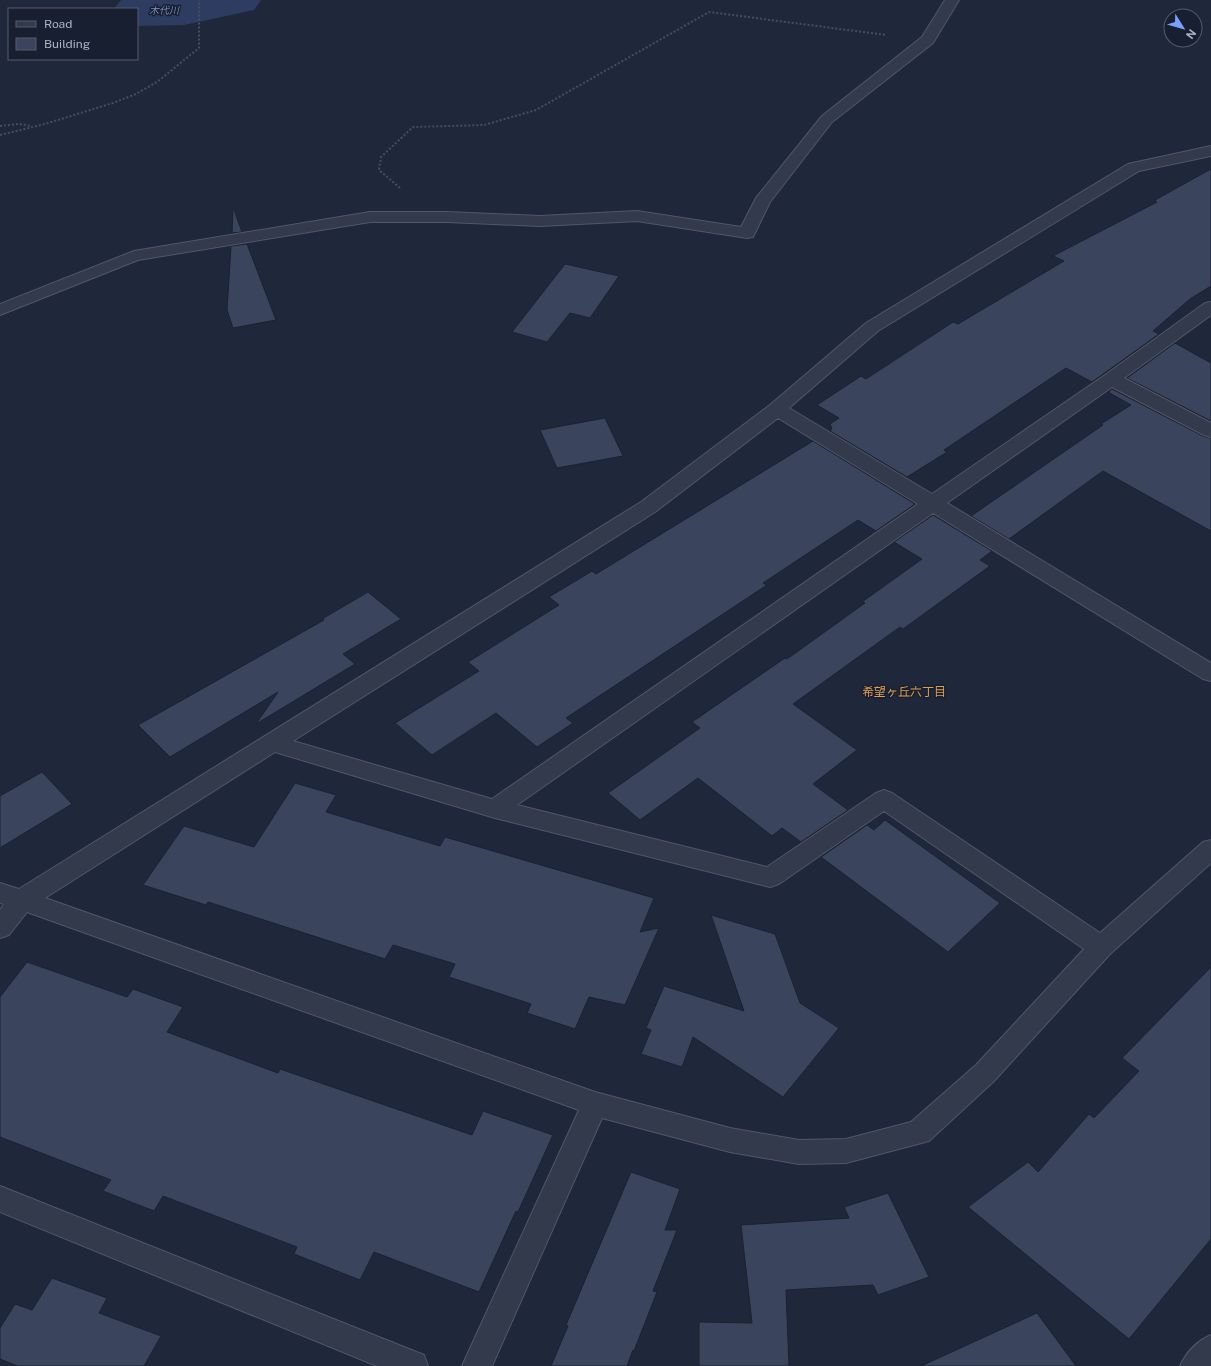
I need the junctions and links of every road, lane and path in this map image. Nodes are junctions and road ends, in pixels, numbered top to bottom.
1 (199, 0) edge
2 (952, 0) edge
3 (928, 40) junction
4 (0, 126) edge
5 (34, 127) junction
6 (0, 135) edge
7 (1211, 151) edge
8 (432, 217) junction
9 (1211, 307) edge
10 (0, 310) edge
11 (1111, 379) junction
12 (777, 408) junction
13 (1211, 431) edge
14 (933, 504) junction
15 (1211, 673) edge
16 (272, 743) junction
17 (495, 809) junction
18 (1211, 849) edge
19 (11, 896) edge
20 (0, 928) edge
21 (1101, 947) junction
22 (594, 1104) junction
23 (0, 1198) edge
24 (1211, 1350) edge
25 (413, 1366) edge
26 (477, 1366) edge
27 (1195, 1366) edge

1 - 5 path
2 - 3 street
3 - 8 street
3 - 8 path
4 - 5 path
5 - 6 path
7 - 12 street
8 - 10 street
9 - 11 street
11 - 13 street
11 - 14 street
12 - 14 street
12 - 16 street
14 - 15 street
14 - 17 street
16 - 17 street
16 - 19 street
17 - 21 street
18 - 21 street
19 - 20 street
19 - 22 street
21 - 22 street
22 - 26 street
23 - 25 street
24 - 27 street

